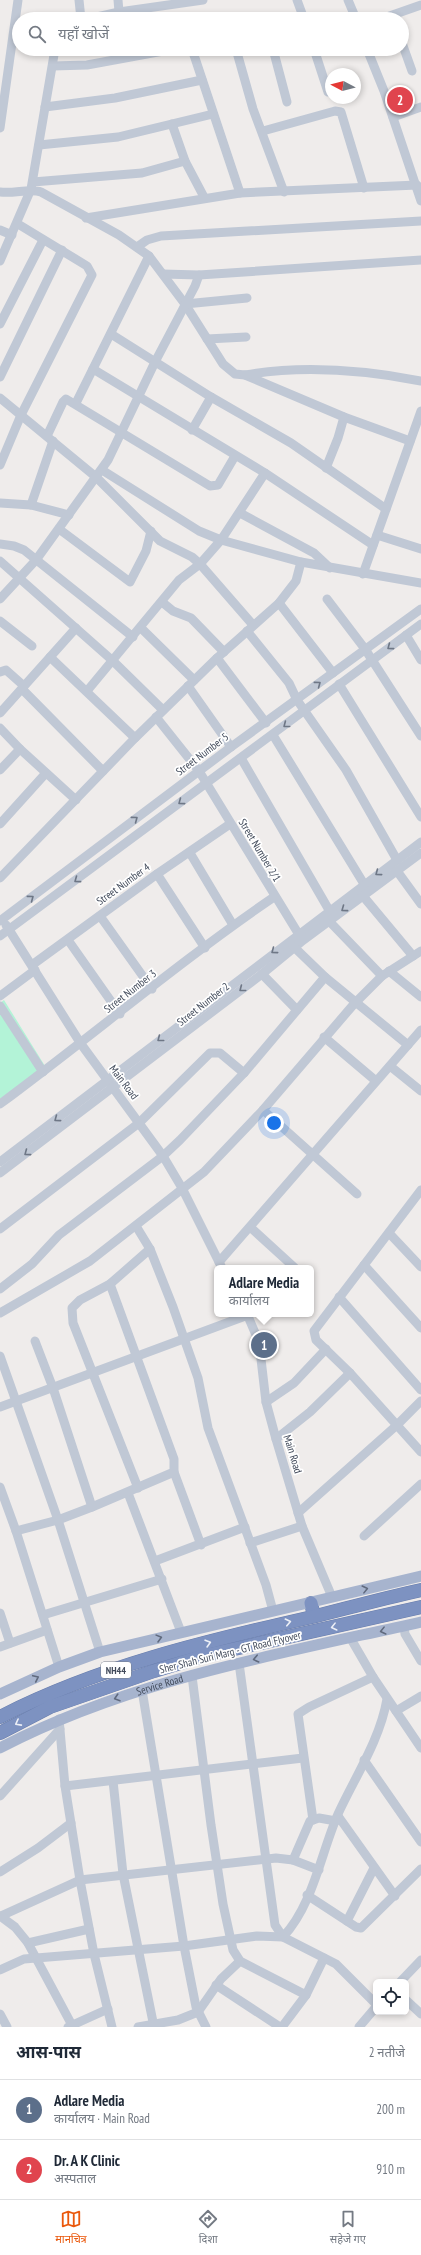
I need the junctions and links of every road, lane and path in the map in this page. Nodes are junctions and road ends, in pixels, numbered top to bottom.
1 (18, 0) edge
2 (79, 0) edge
3 (118, 0) edge
4 (203, 0) edge
5 (297, 0) edge
6 (348, 0) edge
7 (163, 3) edge
8 (421, 5) edge
9 (16, 12) edge
10 (80, 12) edge
11 (119, 12) joint
12 (301, 12) edge
13 (353, 12) edge
14 (405, 12) edge
15 (12, 43) edge
16 (54, 56) edge
17 (136, 56) edge
18 (194, 56) edge
19 (238, 56) edge
20 (275, 56) edge
21 (316, 56) edge
22 (371, 56) edge
23 (407, 56) edge
24 (53, 66) junction
25 (412, 71) dead end
26 (202, 80) junction
27 (325, 83) edge
28 (287, 102) dead end
29 (46, 106) junction
30 (421, 107) edge
31 (213, 114) junction
32 (393, 117) junction
33 (172, 124) junction
34 (0, 128) edge
35 (263, 131) junction
36 (39, 145) junction
37 (185, 161) junction
38 (418, 180) edge
39 (32, 186) junction
40 (364, 188) junction
41 (0, 192) edge
42 (284, 192) junction
43 (240, 193) junction
44 (204, 197) junction
45 (421, 201) edge
46 (86, 218) junction
47 (421, 221) edge
48 (18, 224) junction
49 (0, 230) edge
50 (12, 235) junction
51 (43, 240) junction
52 (137, 247) junction
53 (62, 250) junction
54 (149, 256) junction
55 (421, 260) edge
56 (0, 261) edge
57 (163, 274) junction
58 (199, 275) junction
59 (247, 298) dead end
60 (185, 304) junction
61 (0, 324) edge
62 (111, 334) junction
63 (246, 337) dead end
64 (207, 339) junction
65 (155, 362) junction
66 (93, 369) junction
67 (245, 375) junction
68 (0, 377) edge
69 (421, 381) edge
70 (139, 397) junction
71 (211, 397) junction
72 (0, 398) edge
73 (76, 403) junction
74 (421, 411) edge
75 (21, 415) junction
76 (344, 417) junction
77 (192, 430) junction
78 (122, 433) junction
79 (50, 439) junction
80 (410, 441) junction
81 (235, 456) junction
82 (0, 465) edge
83 (326, 468) junction
84 (265, 473) junction
85 (99, 474) junction
86 (0, 503) edge
87 (31, 505) junction
88 (386, 509) junction
89 (240, 513) junction
90 (69, 515) junction
91 (59, 529) junction
92 (151, 531) junction
93 (377, 535) junction
94 (221, 540) junction
95 (0, 544) edge
96 (373, 545) junction
97 (421, 549) edge
98 (36, 560) junction
99 (0, 561) edge
100 (300, 562) junction
101 (200, 564) junction
102 (330, 568) junction
103 (363, 574) junction
104 (19, 579) junction
105 (421, 583) edge
106 (0, 599) edge
107 (328, 600) dead end
108 (162, 602) junction
109 (279, 603) junction
110 (421, 609) edge
111 (0, 621) edge
112 (421, 624) edge
113 (76, 628) junction
114 (141, 628) junction
115 (250, 628) junction
116 (406, 635) junction
117 (133, 637) junction
118 (32, 646) dead end
119 (366, 649) junction
120 (220, 655) junction
121 (50, 657) junction
122 (372, 660) junction
123 (421, 660) edge
124 (113, 661) junction
125 (0, 672) edge
126 (333, 672) junction
127 (191, 683) junction
128 (339, 684) junction
129 (23, 687) junction
130 (87, 691) junction
131 (297, 700) junction
132 (305, 711) junction
133 (0, 713) edge
134 (160, 714) junction
135 (266, 723) junction
136 (0, 728) edge
137 (273, 735) junction
138 (421, 736) edge
139 (135, 738) junction
140 (231, 747) junction
141 (20, 749) junction
142 (241, 758) junction
143 (0, 770) edge
144 (103, 771) junction
145 (199, 771) junction
146 (46, 773) junction
147 (206, 784) junction
148 (76, 800) junction
149 (421, 817) edge
150 (0, 824) edge
151 (230, 824) junction
152 (421, 842) edge
153 (421, 853) edge
154 (190, 854) junction
155 (397, 860) junction
156 (397, 871) junction
157 (157, 874) junction
158 (0, 878) edge
159 (364, 884) junction
160 (363, 896) junction
161 (274, 897) junction
162 (421, 904) edge
163 (330, 910) junction
164 (100, 916) junction
165 (1, 918) edge
166 (329, 921) junction
167 (233, 925) junction
168 (9, 930) junction
169 (0, 936) edge
170 (301, 937) junction
171 (68, 940) junction
172 (294, 947) junction
173 (205, 948) junction
174 (418, 954) edge
175 (34, 967) junction
176 (386, 973) junction
177 (262, 974) junction
178 (325, 977) junction
179 (152, 989) junction
180 (0, 996) edge
181 (421, 997) edge
182 (354, 1004) junction
183 (0, 1006) edge
184 (298, 1010) junction
185 (120, 1014) junction
186 (421, 1030) edge
187 (324, 1037) junction
188 (81, 1044) junction
189 (408, 1045) junction
190 (390, 1066) junction
191 (43, 1072) junction
192 (244, 1073) junction
193 (376, 1081) junction
194 (111, 1084) junction
195 (421, 1092) edge
196 (0, 1104) edge
197 (263, 1110) junction
198 (139, 1123) junction
199 (313, 1152) junction
200 (163, 1156) junction
201 (0, 1162) edge
202 (0, 1173) edge
203 (182, 1188) junction
204 (421, 1190) edge
205 (357, 1194) dead end
206 (414, 1199) junction
207 (421, 1206) edge
208 (136, 1226) junction
209 (250, 1227) junction
210 (0, 1229) edge
211 (389, 1233) junction
212 (150, 1249) junction
213 (221, 1265) edge
214 (292, 1265) edge
215 (364, 1265) junction
216 (421, 1267) edge
217 (110, 1284) junction
218 (0, 1290) edge
219 (339, 1297) junction
220 (0, 1313) edge
221 (243, 1317) edge
222 (249, 1317) edge
223 (421, 1328) edge
224 (184, 1340) junction
225 (35, 1341) dead end
226 (326, 1349) junction
227 (0, 1356) edge
228 (138, 1356) junction
229 (93, 1372) junction
230 (350, 1373) junction
231 (53, 1388) junction
232 (421, 1390) edge
233 (421, 1401) edge
234 (16, 1402) junction
235 (266, 1402) junction
236 (0, 1407) edge
237 (397, 1425) junction
238 (276, 1439) junction
239 (421, 1452) edge
240 (174, 1472) junction
241 (421, 1484) edge
242 (0, 1487) edge
243 (138, 1488) junction
244 (128, 1493) junction
245 (92, 1507) junction
246 (298, 1513) junction
247 (10, 1516) junction
248 (0, 1517) edge
249 (58, 1520) junction
250 (245, 1526) junction
251 (302, 1526) junction
252 (16, 1531) junction
253 (364, 1536) dead end
254 (250, 1543) junction
255 (201, 1545) junction
256 (155, 1561) junction
257 (421, 1576) edge
258 (162, 1579) junction
259 (421, 1590) edge
260 (332, 1597) junction
261 (85, 1601) junction
262 (311, 1603) junction
263 (421, 1607) edge
264 (273, 1611) junction
265 (0, 1613) edge
266 (43, 1615) junction
267 (314, 1616) junction
268 (421, 1622) edge
269 (404, 1626) junction
270 (47, 1630) junction
271 (181, 1632) junction
272 (351, 1639) junction
273 (10, 1643) junction
274 (0, 1647) edge
275 (100, 1652) junction
276 (421, 1661) edge
277 (239, 1663) junction
278 (59, 1668) junction
279 (192, 1676) junction
280 (373, 1677) junction
281 (142, 1690) junction
282 (0, 1694) edge
283 (421, 1696) edge
284 (387, 1699) junction
285 (396, 1711) junction
286 (0, 1717) edge
287 (60, 1724) junction
288 (0, 1733) edge
289 (0, 1748) edge
290 (421, 1748) edge
291 (303, 1758) junction
292 (364, 1760) junction
293 (252, 1764) junction
294 (204, 1769) junction
295 (157, 1775) junction
296 (113, 1780) junction
297 (65, 1786) junction
298 (0, 1796) edge
299 (337, 1819) junction
300 (312, 1820) junction
301 (72, 1823) junction
302 (421, 1842) edge
303 (267, 1859) junction
304 (293, 1860) junction
305 (218, 1864) junction
306 (374, 1868) junction
307 (172, 1869) junction
308 (421, 1869) edge
309 (319, 1870) junction
310 (0, 1872) edge
311 (123, 1874) junction
312 (80, 1880) junction
313 (307, 1896) junction
314 (395, 1896) junction
315 (0, 1916) edge
316 (347, 1921) junction
317 (89, 1929) junction
318 (283, 1937) junction
319 (230, 1939) junction
320 (28, 1943) junction
321 (184, 1946) junction
322 (137, 1950) junction
323 (94, 1954) junction
324 (324, 1958) junction
325 (35, 1959) junction
326 (421, 1960) edge
327 (240, 1961) junction
328 (0, 1970) edge
329 (403, 1979) edge
330 (216, 1985) junction
331 (306, 1995) junction
332 (373, 2003) edge
333 (409, 2003) edge
334 (108, 2009) junction
335 (373, 2010) edge
336 (198, 2012) junction
337 (0, 2014) edge
338 (421, 2014) edge
339 (154, 2025) edge
340 (71, 2026) edge
341 (7, 2027) edge
342 (112, 2027) edge
343 (138, 2027) edge
344 (206, 2027) edge
345 (281, 2027) edge
346 (359, 2027) edge

1 - 9 street
2 - 10 street
3 - 11 street
4 - 7 street
5 - 12 street
6 - 13 street
7 - 11 street
8 - 14 street
15 - 34 street
16 - 24 street
17 - 24 street
18 - 26 street
19 - 35 street
20 - 28 street
21 - 27 street
22 - 32 street
23 - 25 street
24 - 29 street
26 - 29 street
26 - 31 street
29 - 36 street
30 - 32 street
31 - 33 street
31 - 43 street
32 - 38 street
33 - 36 street
33 - 37 street
35 - 40 street
35 - 42 street
36 - 39 street
37 - 39 street
37 - 44 street
38 - 40 street
38 - 45 street
39 - 41 street
39 - 46 street
39 - 48 street
40 - 42 street
42 - 43 street
43 - 44 street
44 - 46 street
46 - 52 street
47 - 52 street
48 - 50 street
48 - 51 street
49 - 50 street
50 - 56 street
51 - 53 street
51 - 61 street
52 - 54 street
53 - 68 street
53 - 75 street
54 - 57 street
54 - 62 street
55 - 58 street
57 - 58 street
57 - 60 street
58 - 60 street
59 - 60 street
60 - 64 street
60 - 65 street
62 - 65 street
62 - 66 street
63 - 64 street
64 - 67 street
65 - 70 street
65 - 71 street
66 - 70 street
66 - 73 street
67 - 69 street
67 - 76 street
70 - 77 street
70 - 78 street
71 - 77 street
71 - 83 street
72 - 75 street
73 - 78 street
73 - 79 street
74 - 80 street
75 - 79 street
75 - 82 street
76 - 80 street
76 - 83 street
77 - 81 street
78 - 81 street
78 - 85 street
79 - 85 street
79 - 87 street
80 - 88 street
81 - 84 street
83 - 88 street
84 - 89 street
84 - 96 street
85 - 90 street
85 - 92 street
85 - 94 street
86 - 87 street
87 - 90 street
88 - 93 street
89 - 94 street
89 - 102 street
90 - 91 street
91 - 92 street
91 - 98 street
92 - 101 street
93 - 96 street
93 - 97 street
94 - 100 street
94 - 101 street
95 - 98 street
96 - 103 street
98 - 104 street
98 - 117 street
99 - 104 street, Street Number 2/1
100 - 102 street
100 - 109 street
101 - 108 street
101 - 115 street
102 - 103 street
103 - 105 street
104 - 106 street
104 - 113 street, Street Number 2/1
107 - 119 street
108 - 114 street
108 - 120 street
109 - 115 street
109 - 126 street
110 - 119 street, Street Number 5
111 - 118 street
112 - 116 street
113 - 121 street
113 - 124 street, Street Number 2/1
114 - 117 street
114 - 127 street
115 - 120 street
115 - 131 street
116 -> 122 street
116 - 123 street
117 - 124 street
119 - 122 street
119 - 126 street, Street Number 5
120 - 127 street
120 - 135 street
121 - 129 street
121 - 130 street
122 - 128 street
122 - 138 street
124 - 130 street
124 - 134 street, Street Number 2/1
125 - 129 street
131 -> 126 street, Street Number 5
127 - 134 street
127 - 140 street
128 - 132 street
128 - 149 street
129 - 133 street
129 - 144 street
130 - 139 street
131 - 132 street
131 - 135 street, Street Number 5
132 -> 137 street
132 - 155 street
134 - 139 street
134 - 145 street, Street Number 2/1
135 - 140 street, Street Number 5
136 - 141 street
137 - 142 street
137 - 159 street
139 - 144 street
140 - 145 street, Street Number 5
141 - 143 street
141 - 146 street
142 - 147 street
142 - 163 street
144 - 148 street
145 - 147 street, Street Number 2/1
165 -> 145 street, Street Number 5
146 - 148 street
146 - 150 street
147 - 151 street, Street Number 2/1
147 -> 168 street
148 - 158 street
151 - 154 street, Street Number 4
151 - 161 street, Street Number 2/1
152 - 155 street
153 - 156 street, Street Number 2
154 - 157 street, Street Number 4
154 - 167 street
155 -> 159 street
156 - 160 street, Street Number 2
156 - 162 street
157 - 164 street, Street Number 4
157 - 173 street
159 - 163 street
160 -> 166 street, Street Number 2
160 - 174 street
161 - 167 street, Street Number 3
161 - 170 street, Street Number 2/1
163 - 170 street
164 - 171 street, Street Number 4
164 - 179 street
165 - 168 street, Main Road
166 - 170 street, Street Number 2
166 - 176 street
167 - 173 street, Street Number 3
168 - 169 street
168 - 175 street, Main Road
170 - 172 street, Street Number 2
170 -> 194 street
171 - 175 street, Street Number 4
171 - 185 street
172 - 177 street, Street Number 2
172 - 178 street
173 - 179 street, Street Number 3
174 - 176 street
175 - 180 street, Street Number 4
175 - 188 street, Main Road
176 - 181 street
176 - 182 street
177 - 184 street
177 -> 194 street, Street Number 2
178 - 182 street
178 - 184 street
179 - 185 street, Street Number 3
182 - 187 street
182 - 189 street
183 - 191 street
184 - 192 street
185 - 188 street, Street Number 3
186 - 189 street
187 - 193 street
187 - 197 street
188 - 191 street, Street Number 3
188 - 194 street, Main Road
189 - 190 street
190 - 193 street
190 - 195 street
191 - 196 street, Street Number 3
192 - 198 street
192 - 200 street
193 - 199 street
194 - 198 street, Main Road
194 -> 201 street
194 -> 202 street, Street Number 2
197 - 199 street
197 - 203 street
198 - 200 street, Main Road
198 - 210 street
199 - 205 street
199 - 209 street
200 - 203 street, Main Road
200 - 218 street
203 - 208 street
203 - 213 street, Main Road
204 - 206 street
206 - 207 street
206 - 211 street
208 - 212 street
208 - 220 street
209 - 213 street
209 - 214 street
211 - 215 street
211 - 216 street
212 - 217 street
212 - 224 street
215 - 219 street
215 - 223 street
217 - 228 street
217 - 229 street
219 - 226 street
219 - 232 street
221 - 224 street
222 - 235 street, Main Road
224 - 228 street
224 - 250 street
225 - 231 street
226 - 230 street
226 - 235 street
227 - 234 street
228 - 229 street
228 - 240 street
229 - 231 street
229 - 243 street
230 - 237 street
230 - 238 street
231 - 234 street
231 - 245 street
233 - 237 street
234 - 236 street
234 - 249 street
235 - 238 street, Main Road
237 - 239 street
237 - 246 street
238 - 246 street, Main Road
240 - 243 street
240 - 255 street
241 - 253 street
242 - 247 street
243 - 244 street
244 - 245 street
244 - 256 street
245 - 249 street
246 - 251 street, Main Road
247 - 248 street
247 - 252 street
249 - 252 street
249 - 261 street
250 - 254 street
250 - 255 street
251 - 254 street
251 - 260 street, Main Road
252 - 266 street
254 - 264 street
255 - 256 street
256 - 258 street
260 -> 257 main road
258 - 261 street
258 - 271 street
259 - 267 highway, NH44
260 - 262 main road
261 - 266 street
261 - 275 street
262 - 264 main road
262 - 267 highway
263 -> 288 highway, Sher Shah Suri Marg - GT Road Flyover / NH44
264 - 271 main road
265 - 273 street
266 - 270 street
286 -> 267 highway, Sher Shah Suri Marg - GT Road Flyover / NH44
268 - 269 main road, Service Road
269 -> 272 main road, Service Road
269 - 276 street
270 - 273 street
270 - 278 street
275 -> 271 main road
272 -> 277 main road, Service Road
272 - 280 street
273 - 274 street
275 - 278 main road
277 - 279 main road, Service Road
277 - 293 street
282 -> 278 main road
279 - 281 main road, Service Road
279 - 294 street
280 - 284 street
280 - 291 street
281 -> 287 main road, Service Road
281 - 295 street
283 - 285 street
284 - 285 street
284 - 292 street
285 - 290 street
287 - 289 main road, Service Road
287 - 297 street
287 - 298 street
291 - 293 street
291 - 300 street
292 - 299 street
292 - 302 street
293 - 294 street
293 - 303 street
294 - 295 street
294 - 305 street
295 - 296 street
295 - 307 street
296 - 297 street
296 - 311 street
297 - 301 street
299 - 300 street
299 - 306 street
299 - 309 street
300 - 304 street
301 - 310 street
301 - 312 street
303 - 304 street
303 - 305 street
303 - 318 street
304 - 309 street
305 - 307 street
305 - 319 street
306 - 314 street
306 - 316 street
307 - 311 street
307 - 321 street
308 - 314 street
309 - 313 street
311 - 312 street
311 - 322 street
312 - 315 street
312 - 317 street
313 - 316 street
313 - 318 street
314 - 316 street
315 - 320 street
317 - 320 street
317 - 323 street
318 - 319 street
318 - 324 street
319 - 321 street
319 - 327 street
320 - 325 street
321 - 322 street
321 - 336 street
322 - 323 street
322 - 339 street
323 - 325 street
323 - 334 street
324 - 331 street
324 - 332 street
325 - 328 street
325 - 340 street
326 - 329 street
327 - 330 street
327 - 331 street
330 - 336 street
330 - 345 street
331 - 345 street
333 - 338 street
334 - 340 street
334 - 342 street
335 - 346 street
336 - 339 street
336 - 344 street
337 - 341 street
339 - 343 street

